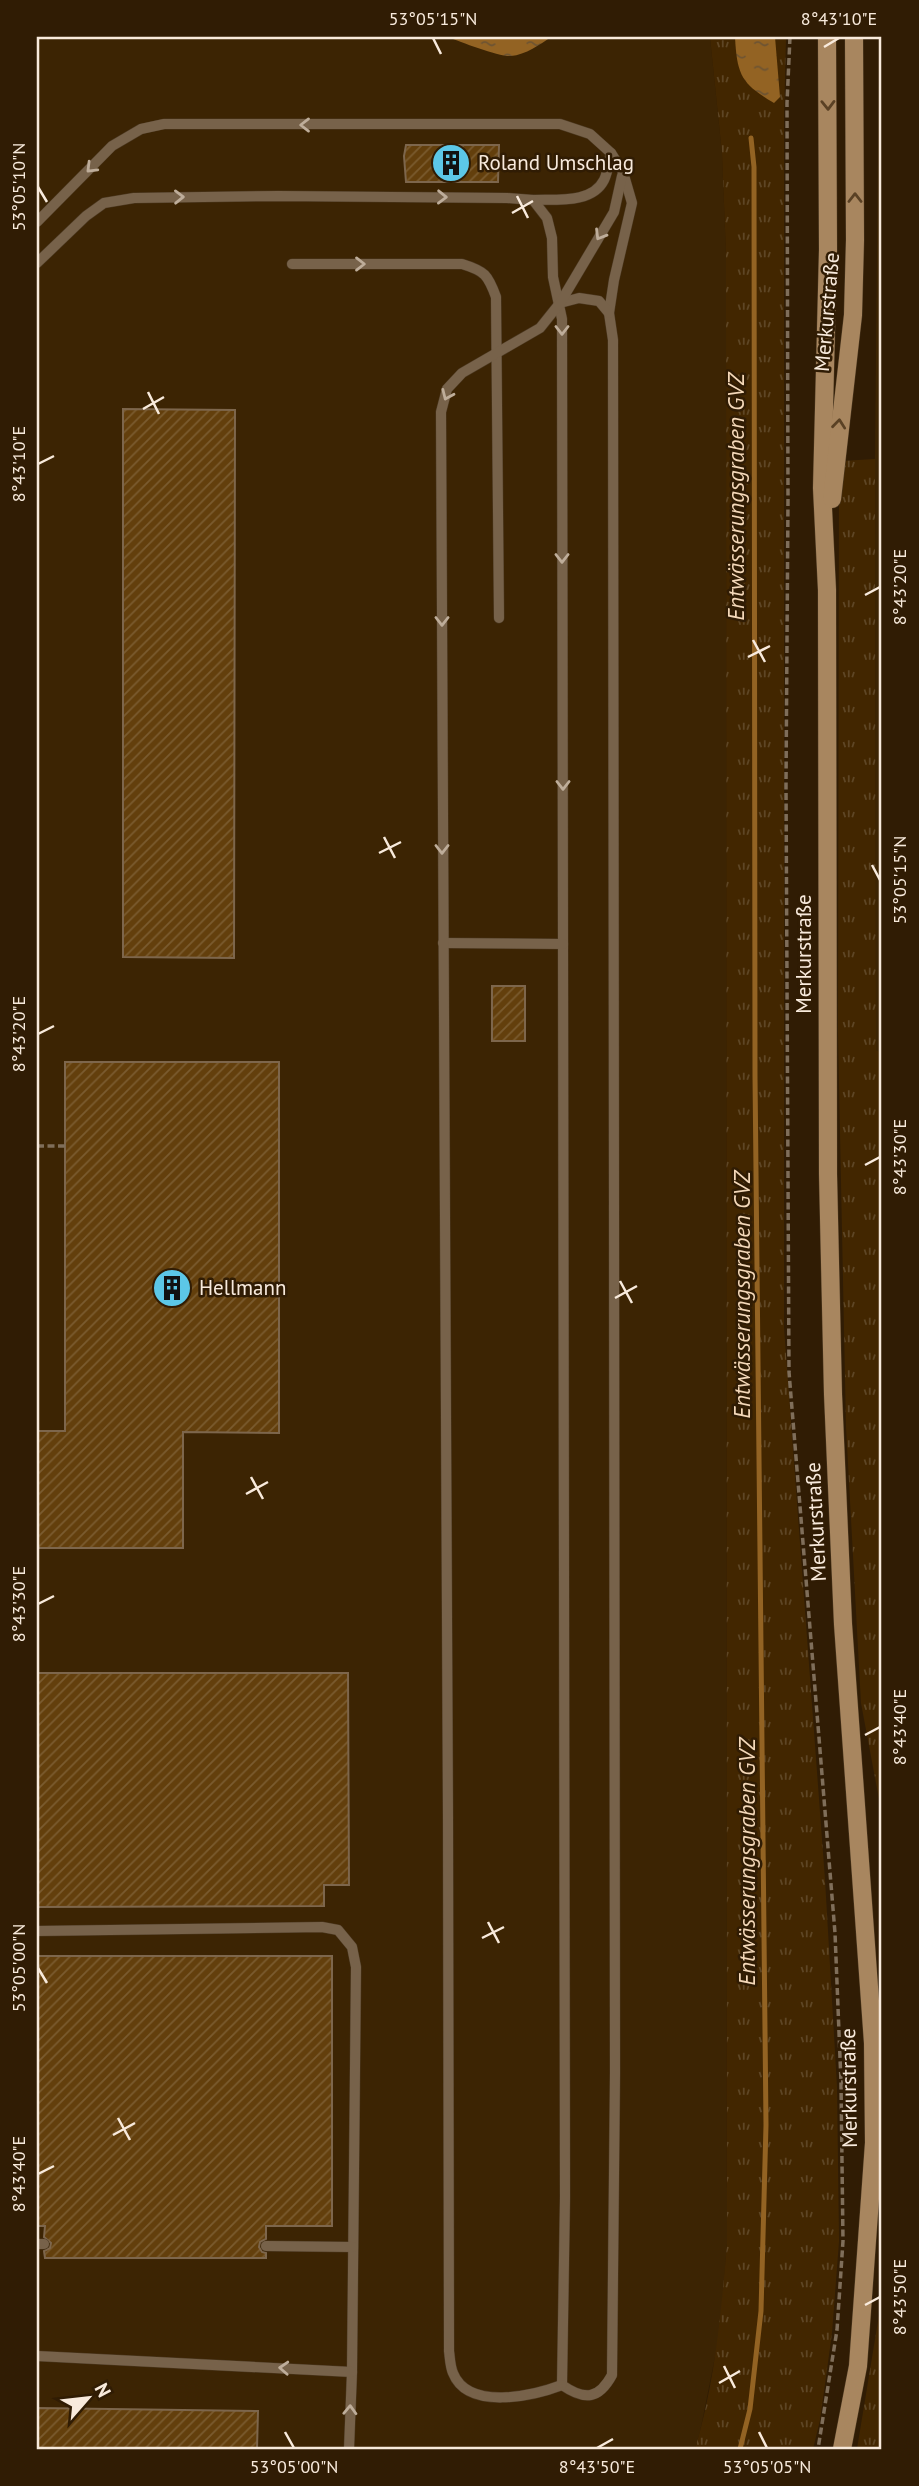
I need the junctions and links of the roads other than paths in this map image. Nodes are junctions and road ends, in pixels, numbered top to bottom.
1 (827, 37) edge
2 (855, 37) edge
3 (611, 153) junction
4 (623, 172) junction
5 (533, 200) junction
6 (37, 222) edge
7 (37, 263) edge
8 (292, 264) dead end
9 (560, 303) junction
10 (609, 313) junction
11 (496, 353) junction
12 (827, 590) junction
13 (499, 618) dead end
14 (443, 943) junction
15 (563, 944) junction
16 (37, 1931) edge
17 (877, 2043) edge
18 (266, 2246) dead end
19 (354, 2247) junction
20 (37, 2356) edge
21 (352, 2372) junction
22 (562, 2385) junction
23 (349, 2449) edge
24 (842, 2449) edge

1 -> 12 street, Merkurstraße
12 -> 2 street, Merkurstraße
3 - 4 lane
3 - 5 lane
3 -> 6 lane
4 -> 9 lane
4 - 10 lane
7 -> 5 lane
5 - 9 lane
8 -> 11 lane
9 - 10 lane
9 - 11 lane
9 -> 15 lane
10 - 22 lane
11 - 13 lane
11 -> 14 lane
12 - 17 street, Merkurstraße
14 - 15 lane
14 - 22 lane
15 - 22 lane
16 - 19 lane
17 - 24 street, Merkurstraße
18 - 19 lane
19 - 21 lane
21 -> 20 lane
23 -> 21 lane

